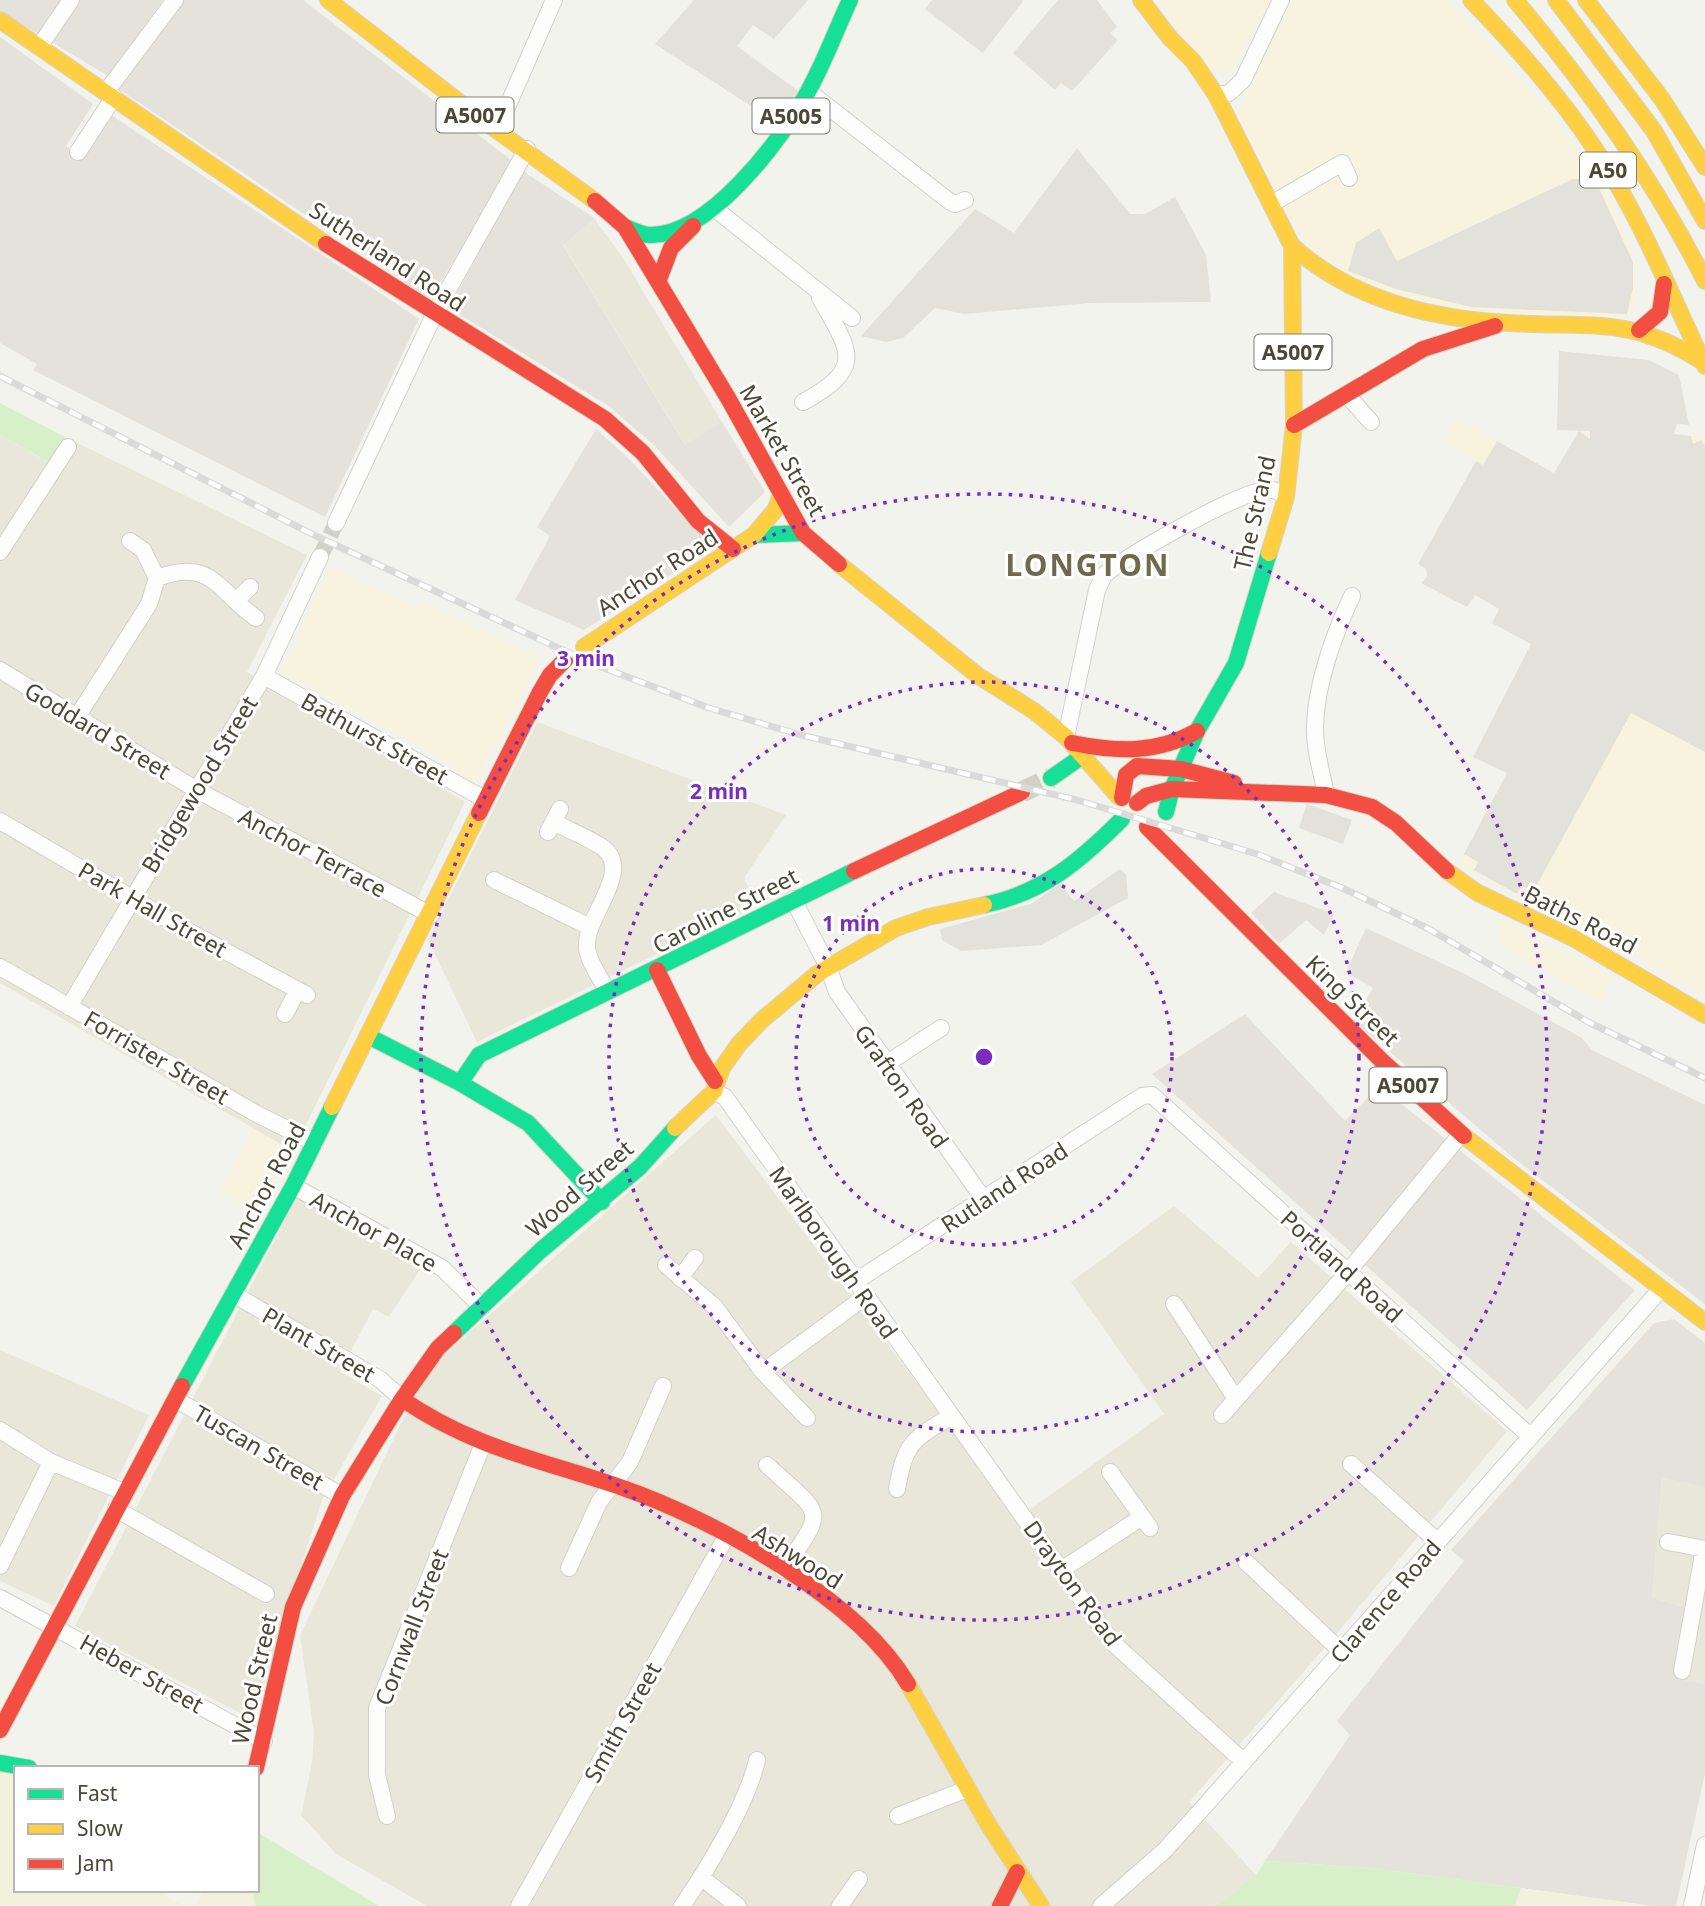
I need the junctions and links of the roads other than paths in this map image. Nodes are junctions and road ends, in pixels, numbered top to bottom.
1 (71, 0) edge
2 (175, 0) edge
3 (328, 0) edge
4 (554, 0) edge
5 (1141, 0) edge
6 (1280, 0) edge
7 (1471, 0) edge
8 (1515, 0) edge
9 (1556, 0) edge
10 (1586, 0) edge
11 (843, 3) edge
12 (0, 20) edge
13 (39, 47) junction
14 (808, 92) junction
15 (110, 95) junction
16 (1216, 95) junction
17 (497, 130) junction
18 (527, 149) junction
19 (78, 152) dead end
20 (1705, 166) edge
21 (1349, 178) dead end
22 (965, 200) dead end
23 (1273, 203) junction
24 (710, 211) junction
25 (1705, 221) edge
26 (625, 227) junction
27 (1292, 246) junction
28 (1705, 281) edge
29 (658, 282) junction
30 (1664, 284) junction
31 (816, 290) junction
32 (1433, 312) junction
33 (435, 313) junction
34 (852, 318) dead end
35 (1508, 323) junction
36 (1639, 330) junction
37 (1423, 349) junction
38 (1704, 364) edge
39 (1346, 394) junction
40 (803, 402) dead end
41 (1371, 422) dead end
42 (1294, 425) junction
43 (68, 447) dead end
44 (57, 464) junction
45 (71, 474) dead end
46 (781, 493) junction
47 (1286, 497) junction
48 (335, 523) tunnel mouth
49 (803, 533) junction
50 (754, 535) junction
51 (130, 541) dead end
52 (733, 550) junction
53 (0, 552) edge
54 (320, 557) tunnel mouth
55 (157, 578) junction
56 (250, 587) dead end
57 (1352, 596) dead end
58 (237, 600) junction
59 (256, 618) dead end
60 (584, 647) dead end
61 (566, 659) dead end
62 (0, 670) edge
63 (264, 676) junction
64 (77, 717) junction
65 (1197, 731) junction
66 (1074, 745) junction
67 (1181, 769) junction
68 (1051, 778) tunnel mouth
69 (195, 789) junction
70 (1172, 789) junction
71 (1259, 790) junction
72 (1022, 792) tunnel mouth
73 (1326, 795) junction
74 (1126, 799) junction
75 (486, 800) junction
76 (1166, 812) dead end
77 (1122, 819) dead end
78 (0, 821) edge
79 (554, 821) dead end
80 (1147, 827) dead end
81 (1169, 834) dead end
82 (1177, 854) junction
83 (494, 880) dead end
84 (131, 898) junction
85 (793, 899) junction
86 (430, 915) junction
87 (588, 926) junction
88 (0, 967) edge
89 (828, 967) junction
90 (657, 970) junction
91 (607, 991) junction
92 (69, 1007) junction
93 (285, 1014) dead end
94 (1705, 1015) edge
95 (941, 1028) dead end
96 (370, 1037) junction
97 (886, 1064) junction
98 (460, 1083) junction
99 (715, 1086) junction
100 (1153, 1095) joint
101 (1461, 1133) junction
102 (315, 1143) junction
103 (293, 1186) junction
104 (985, 1201) junction
105 (603, 1202) junction
106 (695, 1258) dead end
107 (666, 1265) dead end
108 (1348, 1272) junction
109 (680, 1278) junction
110 (856, 1281) junction
111 (1661, 1289) junction
112 (233, 1294) junction
113 (866, 1296) junction
114 (1174, 1304) dead end
115 (482, 1307) junction
116 (1705, 1322) edge
117 (764, 1372) junction
118 (663, 1386) dead end
119 (175, 1399) junction
120 (402, 1399) junction
121 (1236, 1399) junction
122 (1222, 1415) dead end
123 (950, 1417) junction
124 (807, 1418) dead end
125 (0, 1430) edge
126 (1531, 1437) junction
127 (483, 1444) junction
128 (51, 1461) junction
129 (1351, 1464) dead end
130 (767, 1465) dead end
131 (1110, 1472) dead end
132 (613, 1485) junction
133 (897, 1489) dead end
134 (126, 1493) junction
135 (342, 1496) junction
136 (116, 1509) junction
137 (726, 1537) junction
138 (1437, 1542) junction
139 (1668, 1542) dead end
140 (1705, 1549) edge
141 (1246, 1562) dead end
142 (0, 1566) edge
143 (569, 1568) dead end
144 (1063, 1569) junction
145 (783, 1570) junction
146 (266, 1594) dead end
147 (0, 1598) edge
148 (56, 1626) junction
149 (1341, 1651) junction
150 (1682, 1671) dead end
151 (0, 1730) edge
152 (264, 1741) junction
153 (757, 1760) dead end
154 (1244, 1762) junction
155 (0, 1763) edge
156 (17, 1766) edge
157 (258, 1766) edge
158 (967, 1789) junction
159 (387, 1816) dead end
160 (898, 1816) dead end
161 (1705, 1845) edge
162 (1017, 1872) junction
163 (702, 1878) junction
164 (859, 1879) dead end
165 (519, 1906) edge
166 (682, 1906) edge
167 (738, 1906) edge
168 (841, 1906) edge
169 (1000, 1906) edge
170 (1041, 1906) edge
171 (1101, 1906) edge
172 (1692, 1906) edge

1 - 13 street
2 - 15 street
3 - 17 main road, A5007
4 - 17 street
5 - 16 main road, The Strand / A5007
6 - 16 street
7 - 30 main road, A50
8 - 28 main road, A50
9 - 25 main road, A50
10 - 20 main road
11 - 14 main road, A5005
12 - 13 main road, Sutherland Road
13 - 15 main road, Sutherland Road
14 - 22 street
14 - 24 main road, A5005
15 - 19 street
15 - 33 main road, Sutherland Road
16 - 23 main road, The Strand / A5007
17 - 18 main road, A5007
18 - 26 main road, A5007
18 - 33 street
21 - 23 street
23 - 27 main road, The Strand / A5007
24 - 26 main road, A5005
24 - 29 main road, A5005
24 - 31 street
26 - 29 main road, Market Street / A5007
27 - 32 main road
27 - 42 main road, The Strand / A5007
29 - 46 main road, Market Street / A5007
30 - 36 main road
30 - 38 main road, A50
31 - 34 street
31 - 40 street
32 - 35 main road
32 - 37 main road
33 - 48 street
33 - 52 main road, Sutherland Road
35 - 36 main road
35 - 37 main road
36 - 38 main road
37 - 39 main road
39 - 41 street
39 - 42 main road
42 - 47 main road, The Strand / A5007
43 - 44 street
44 - 45 street
44 - 53 street
46 - 49 main road, Market Street / A5007
46 - 50 main road, Anchor Road
47 - 65 main road, The Strand / A5007
47 - 66 street
49 - 50 main road, Anchor Road
49 - 66 main road, Market Street / A5007
50 - 52 main road, Anchor Road
51 - 55 street
52 - 60 main road, Anchor Road
54 - 63 street, Bridgewood Street
55 - 58 street
55 - 64 street
56 - 58 street
57 - 73 street
58 - 59 street
61 - 75 main road, Anchor Road
62 - 64 street, Goddard Street
63 - 69 street, Bridgewood Street
63 - 75 street, Bathurst Street
64 - 69 street, Goddard Street
65 - 66 main road
65 - 67 main road, A5007
66 - 68 main road
66 - 74 main road, A5007
67 - 70 main road, A5007
67 - 71 main road
67 - 74 main road
69 - 84 street, Bridgewood Street
69 - 86 street, Anchor Terrace
70 - 71 main road
70 - 74 main road
70 - 76 main road, A5007
71 - 73 main road, Baths Road
72 - 85 main road, Caroline Street
73 - 94 main road, Baths Road
75 - 86 main road, Anchor Road
77 - 89 main road, Wood Street
78 - 84 street, Park Hall Street
79 - 87 street
80 - 82 main road, King Street / A5007
81 - 82 main road, A5007
82 - 101 main road, King Street / A5007
83 - 87 street
84 - 92 street, Bridgewood Street
84 - 93 street, Park Hall Street
85 - 89 street, Grafton Road
85 - 90 main road, Caroline Street
86 - 96 main road, Anchor Road
87 - 91 street
88 - 92 street, Forrister Street
89 - 97 street, Grafton Road
89 - 99 main road, Wood Street
90 - 91 main road, Caroline Street
90 - 99 main road
91 - 98 main road, Caroline Street
92 - 102 street, Forrister Street
95 - 97 street
96 - 98 main road
96 - 102 main road, Anchor Road
97 - 104 street, Grafton Road
98 - 105 main road
99 - 105 main road, Wood Street
99 - 110 street, Marlborough Road
100 - 104 street, Rutland Road
100 - 108 street, Portland Road
101 - 108 street
101 - 111 main road, King Street / A5007
102 - 103 main road, Anchor Road
103 - 112 main road, Anchor Road
103 - 115 street, Anchor Place
104 - 110 street, Rutland Road
105 - 115 main road, Wood Street
106 - 109 street
107 - 109 street
108 - 121 street
108 - 126 street, Portland Road
109 - 117 street
110 - 113 street, Marlborough Road
111 - 116 main road, King Street / A5007
111 - 126 street, Clarence Road
112 - 119 main road, Anchor Road
112 - 120 street, Plant Street
113 - 117 street
113 - 123 street, Marlborough Road
114 - 121 street
115 - 120 main road, Wood Street
117 - 124 street
118 - 132 street
119 - 134 main road, Anchor Road
119 - 135 street, Tuscan Street
120 - 127 main road, Ashwood
120 - 135 main road, Wood Street
121 - 122 street
123 - 133 street
123 - 144 street, Drayton Road
125 - 128 street
126 - 138 street, Clarence Road
127 - 132 main road, Ashwood
127 - 159 street, Cornwall Street
128 - 134 street
128 - 142 street
129 - 138 street
130 - 145 street
131 - 144 street
132 - 137 main road, Ashwood
132 - 143 street
134 - 136 main road, Anchor Road
135 - 152 main road, Wood Street
136 - 146 street
136 - 148 main road, Anchor Road
137 - 145 main road, Ashwood
137 - 165 street, Smith Street
138 - 149 street, Clarence Road
139 - 140 street
140 - 150 street
141 - 149 street
144 - 154 street, Drayton Road
145 - 158 main road, Ashwood
147 - 148 street, Heber Street
148 - 151 main road, Anchor Road
148 - 152 street, Heber Street
149 - 154 street, Clarence Road
152 - 157 main road, Wood Street
153 - 163 street
154 - 171 street, Clarence Road
155 - 156 main road
158 - 160 street
158 - 162 main road, Ashwood
161 - 172 street
162 - 169 main road
162 - 170 main road, Ashwood
163 - 166 street
163 - 167 street
164 - 168 street

